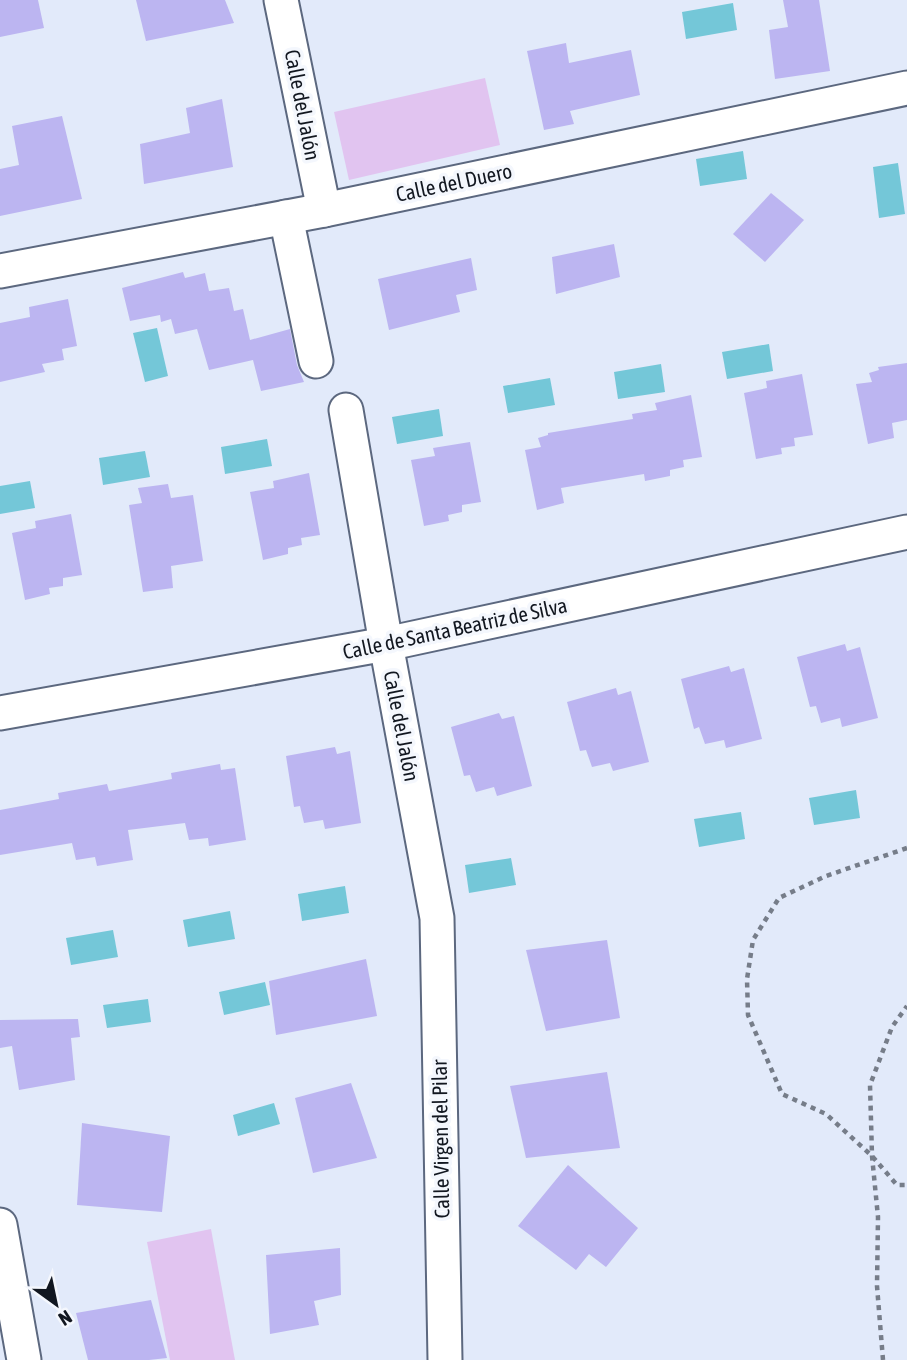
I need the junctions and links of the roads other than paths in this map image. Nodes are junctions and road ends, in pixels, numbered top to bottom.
1 (281, 0) edge
2 (907, 88) edge
3 (324, 210) junction
4 (286, 217) junction
5 (0, 271) edge
6 (316, 361) dead end
7 (346, 410) dead end
8 (907, 532) edge
9 (386, 645) junction
10 (0, 713) edge
11 (437, 918) joint
12 (0, 1225) edge
13 (24, 1360) edge
14 (445, 1360) edge

1 - 3 street, Calle del Jalón
2 - 3 street, Calle del Duero
3 - 4 street, Calle del Duero
4 - 5 street, Calle del Duero
4 - 6 street
7 - 9 street, Calle del Jalón
8 - 9 street, Calle de Santa Beatriz de Silva
9 - 10 street, Calle de Santa Beatriz de Silva
9 - 11 street, Calle del Jalón
11 - 14 street, Calle Virgen del Pilar
12 - 13 street

